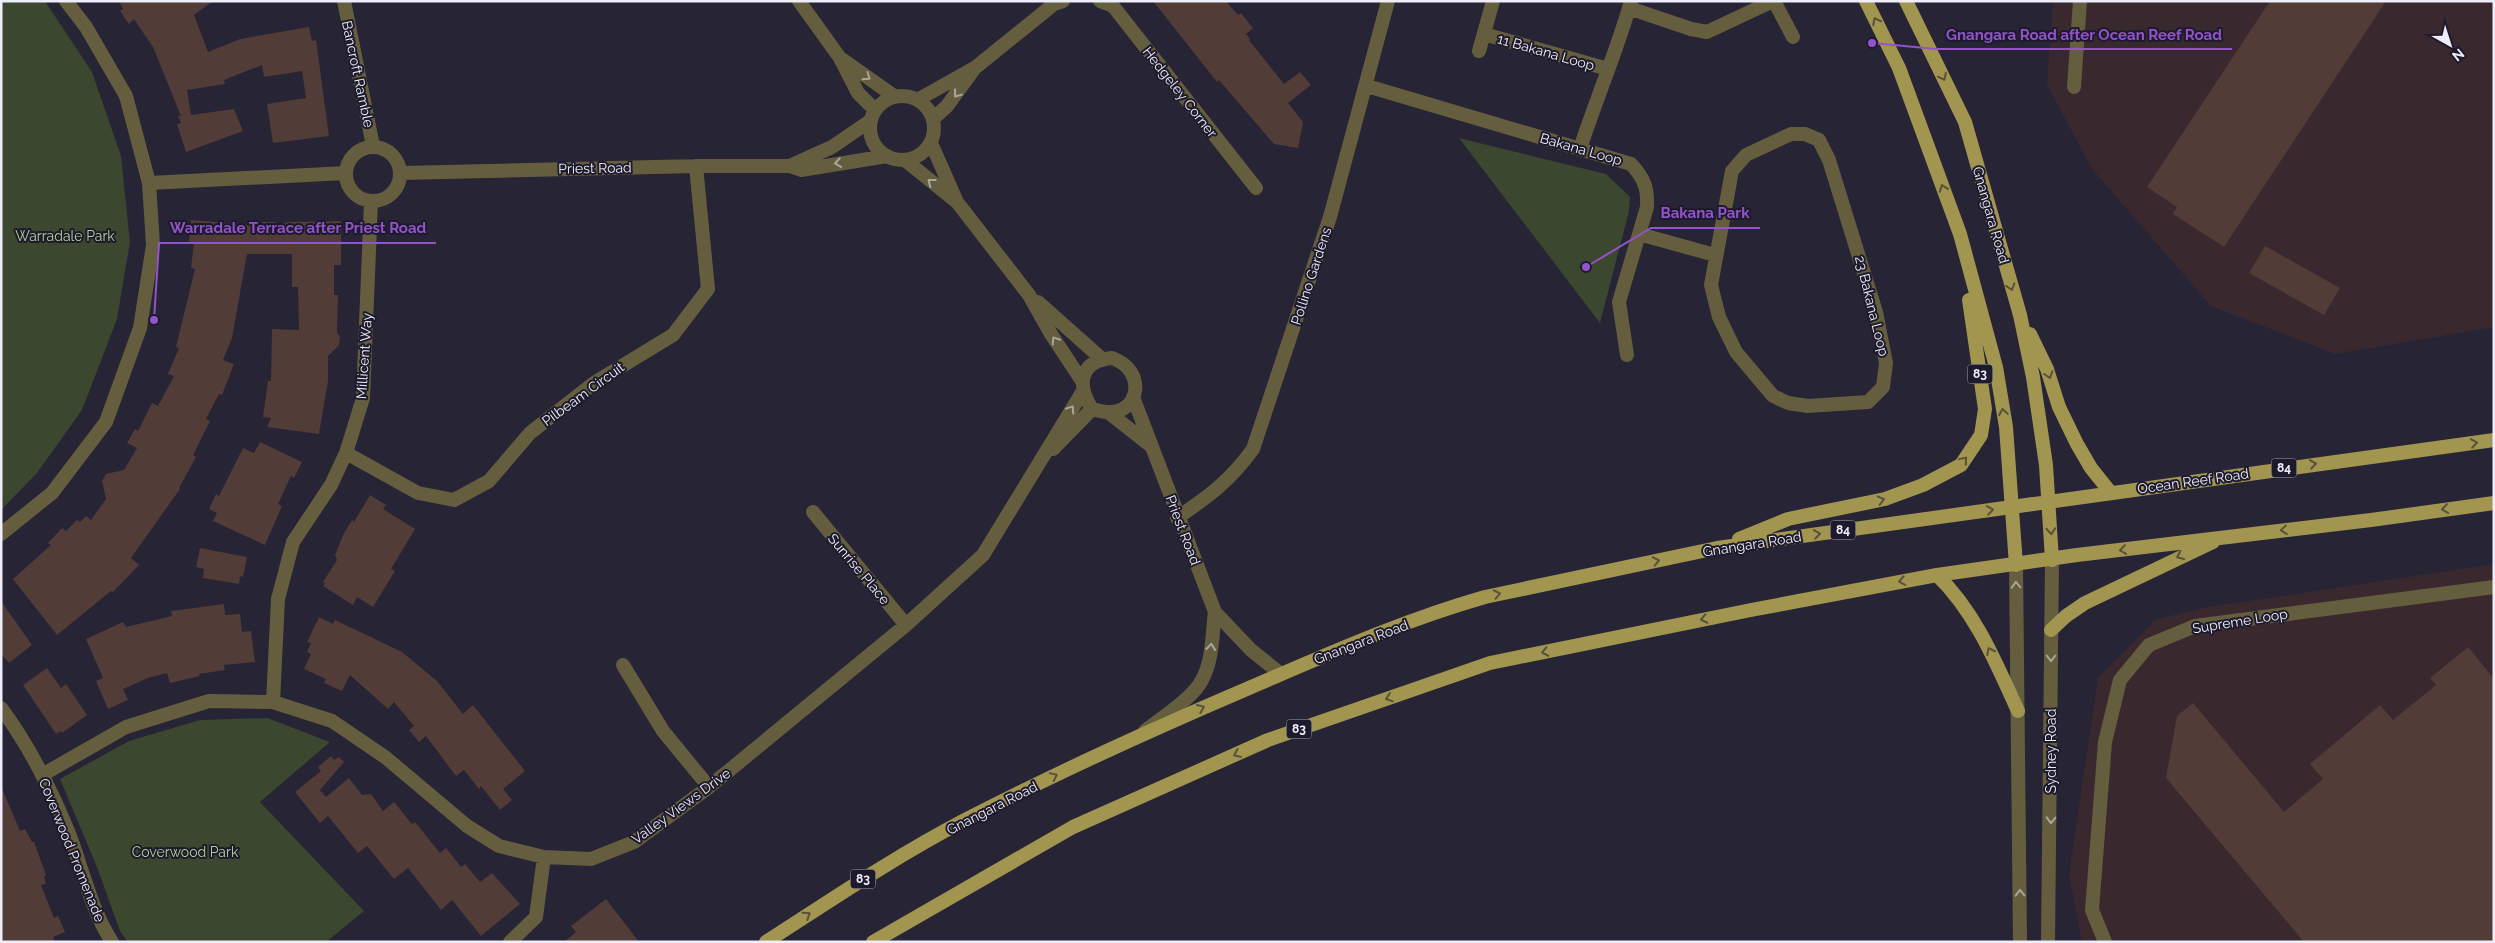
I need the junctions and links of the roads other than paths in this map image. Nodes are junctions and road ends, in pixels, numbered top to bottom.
1 (66, 1) edge
2 (344, 1) edge
3 (799, 1) edge
4 (1063, 1) edge
5 (1100, 1) edge
6 (1388, 1) edge
7 (1493, 1) edge
8 (1773, 1) edge
9 (1866, 1) edge
10 (1906, 1) edge
11 (2080, 1) edge
12 (1630, 5) edge
13 (1759, 5) edge
14 (1484, 34) junction
15 (1793, 37) dead end
16 (1479, 51) dead end
17 (840, 58) junction
18 (976, 66) junction
19 (1608, 69) junction
20 (1367, 86) junction
21 (2074, 86) dead end
22 (894, 96) junction
23 (919, 99) junction
24 (873, 115) junction
25 (934, 118) junction
26 (931, 143) junction
27 (373, 146) junction
28 (1580, 149) junction
29 (887, 156) junction
30 (906, 160) junction
31 (696, 166) junction
32 (790, 166) junction
33 (346, 173) junction
34 (401, 173) junction
35 (148, 183) junction
36 (1256, 188) dead end
37 (371, 201) junction
38 (957, 202) junction
39 (1639, 234) junction
40 (1960, 234) junction
41 (1715, 255) junction
42 (1030, 295) junction
43 (2020, 315) junction
44 (1627, 355) dead end
45 (1102, 359) junction
46 (1082, 386) junction
47 (1133, 397) junction
48 (1092, 408) junction
49 (1108, 412) junction
50 (2494, 440) edge
51 (1151, 447) junction
52 (346, 452) junction
53 (1044, 458) junction
54 (2111, 493) junction
55 (2049, 501) junction
56 (2494, 502) edge
57 (2012, 507) junction
58 (813, 512) dead end
59 (1177, 518) junction
60 (1, 534) edge
61 (2225, 536) junction
62 (1717, 548) junction
63 (2052, 560) junction
64 (2016, 565) junction
65 (1937, 575) junction
66 (2494, 587) edge
67 (1215, 612) junction
68 (906, 625) junction
69 (2051, 630) junction
70 (623, 665) dead end
71 (1281, 674) junction
72 (273, 702) junction
73 (1, 708) edge
74 (2018, 711) junction
75 (1139, 735) junction
76 (42, 775) junction
77 (709, 787) junction
78 (544, 857) junction
79 (112, 942) edge
80 (510, 942) edge
81 (766, 942) edge
82 (873, 942) edge
83 (2020, 942) edge
84 (2048, 942) edge
85 (2105, 942) edge

1 - 35 street
2 - 27 street, Bancroft Ramble
3 - 17 street
4 - 18 street
5 - 36 street, Hedgeley Corner
6 - 20 street, Pollino Gardens
7 - 14 street, 11 Bakana Loop
8 - 13 street, 11 Bakana Loop
8 - 15 street, 11 Bakana Loop
40 -> 9 main road, 83
10 -> 43 main road, Gnangara Road
11 - 21 street
12 - 13 street, 11 Bakana Loop
12 - 19 street, 11 Bakana Loop
14 - 16 street, 11 Bakana Loop
14 - 19 street, 11 Bakana Loop
17 -> 22 street
17 - 24 street
18 - 23 street
18 -> 25 street
19 - 28 street, 11 Bakana Loop
20 - 28 street, Bakana Loop
20 - 59 street, Pollino Gardens
22 - 23 street
22 - 24 street
23 - 25 street
24 - 29 street
24 - 32 street, Priest Road
25 - 26 street
26 - 30 street
26 - 38 street
27 - 33 street
27 - 34 street
28 - 39 street, Bakana Loop
29 - 30 street
29 -> 32 street, Priest Road
38 -> 30 street
31 - 32 street, Priest Road
31 - 34 street, Priest Road
31 - 52 street, Pilbeam Circuit
33 - 35 street
33 - 37 street
34 - 37 street
35 - 60 street
37 - 52 street, Millicent Way
38 - 42 street
39 - 41 street
39 - 44 street, Bakana Loop
57 -> 40 main road, 83
62 -> 40 main road, 83
41 - 41 street, 23 Bakana Loop
42 - 45 street
46 -> 42 street
43 -> 54 main road
43 - 55 main road, Gnangara Road
45 - 46 street
45 - 47 street
46 - 48 street
53 -> 46 street, Valley Views Drive
47 - 49 street
47 - 51 street, Priest Road
48 - 49 street
48 - 53 street, Valley Views Drive
49 - 51 street
54 -> 50 main road, Ocean Reef Road / 84
51 - 59 street, Priest Road
52 - 72 street, Millicent Way
53 - 68 street, Valley Views Drive
54 - 55 main road, Ocean Reef Road / 84
55 - 57 main road, Ocean Reef Road / 84
55 -> 63 main road, Gnangara Road
56 -> 61 main road
62 -> 57 main road, Gnangara Road / 84
57 - 64 main road
58 - 68 street, Sunrise Place
59 - 67 street, Priest Road
61 -> 63 main road
61 -> 69 main road
71 -> 62 main road, Gnangara Road / 83
63 - 64 main road, 83
63 - 69 street, Sydney Road
64 - 65 main road, 83
74 -> 64 street
74 -> 65 main road
65 -> 82 main road, 83
66 - 85 street, Supreme Loop
67 - 71 street, Priest Road
75 -> 67 street, Priest Road
68 - 77 street, Valley Views Drive
69 -> 84 street, Sydney Road
70 - 77 street
75 -> 71 main road, Gnangara Road / 83
72 - 76 street, Valley Views Drive
72 - 78 street, Valley Views Drive
73 - 76 street, Coverwood Promenade
83 -> 74 street
81 -> 75 main road, Gnangara Road / 83
76 - 79 street, Coverwood Promenade
77 - 78 street, Valley Views Drive
78 - 80 street

